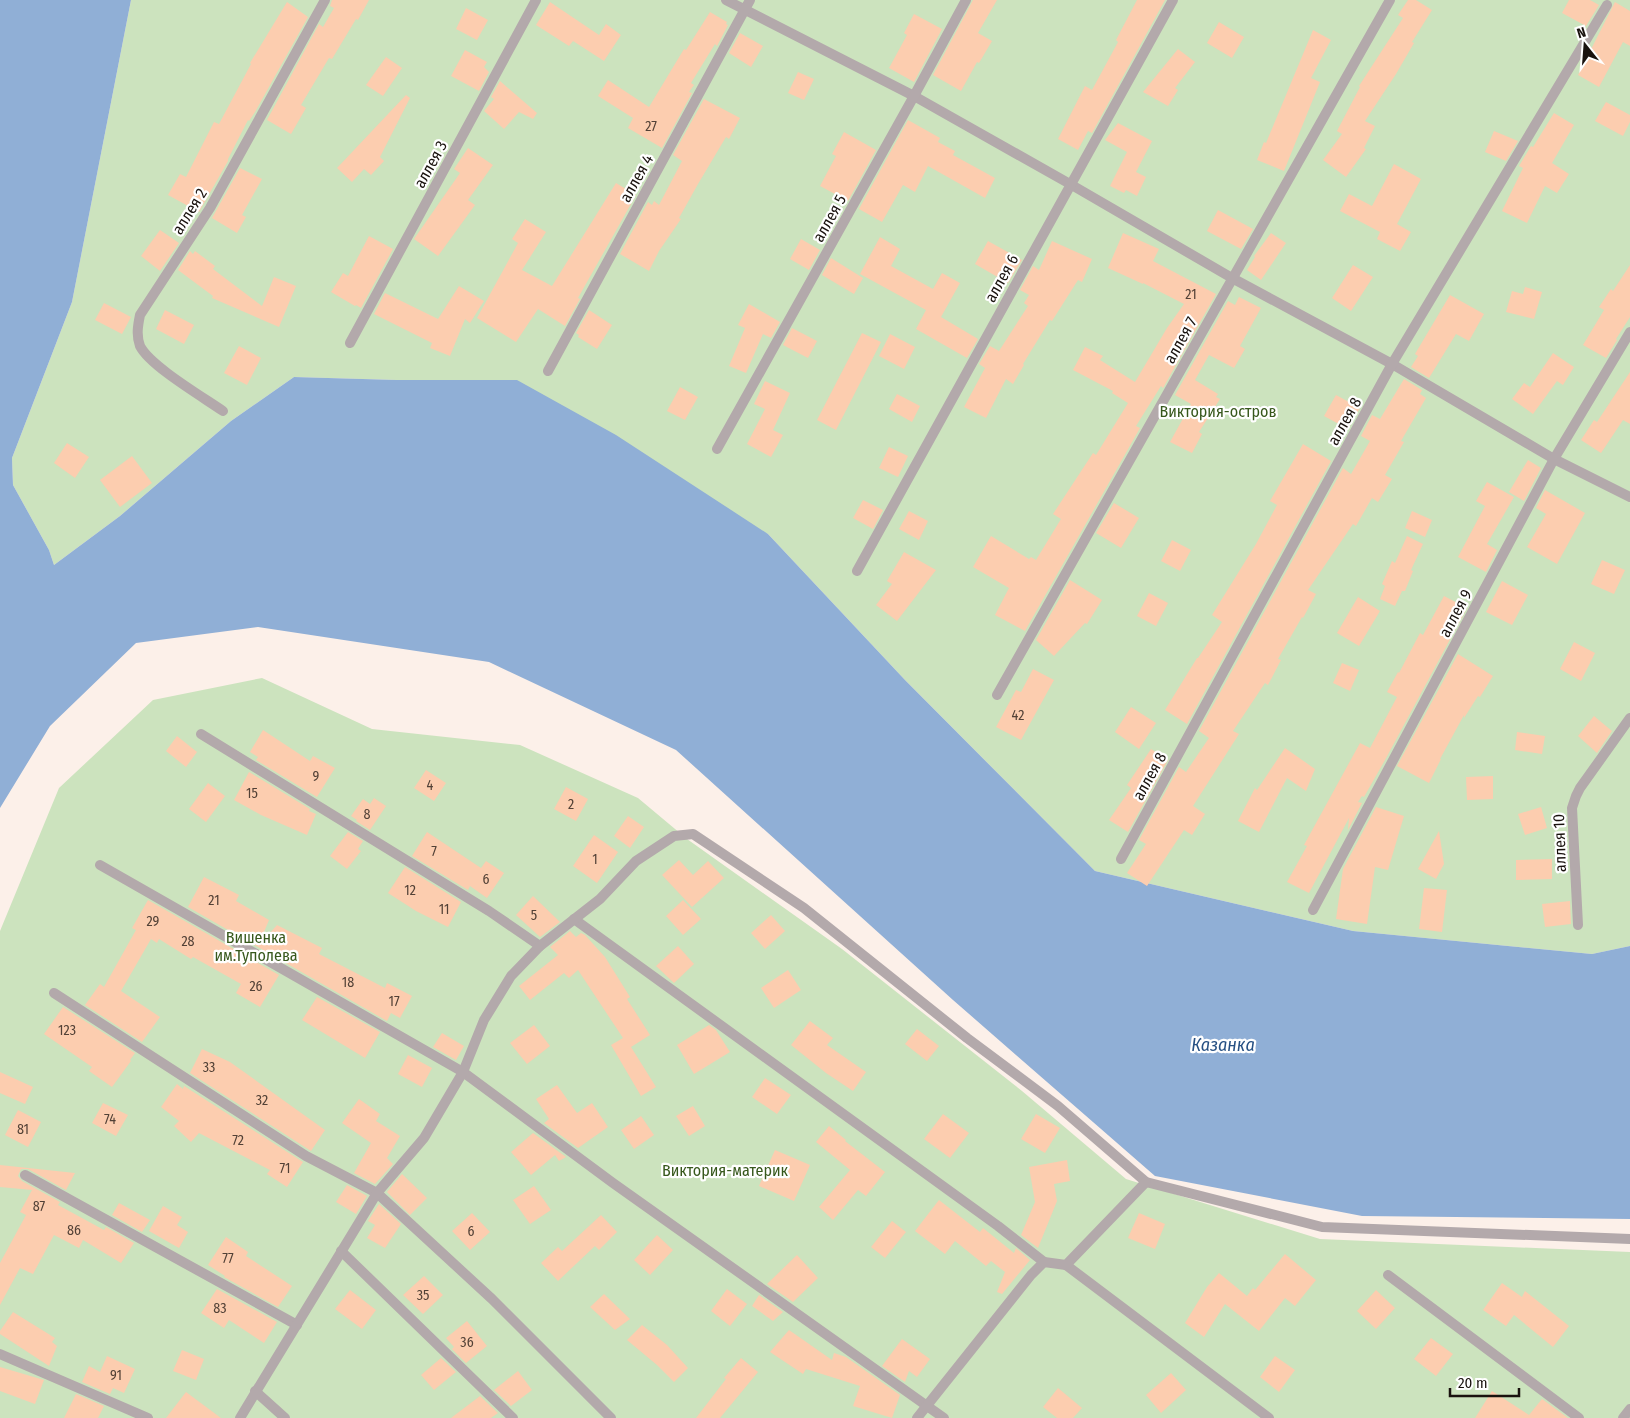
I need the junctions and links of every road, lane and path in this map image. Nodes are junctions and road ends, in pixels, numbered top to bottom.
1 (324, 0) edge
2 (536, 0) edge
3 (726, 0) edge
4 (750, 0) edge
5 (966, 0) edge
6 (1173, 0) edge
7 (1390, 0) edge
8 (1607, 5) dead end
9 (744, 10) junction
10 (914, 96) junction
11 (1070, 184) junction
12 (1232, 278) junction
13 (1630, 332) edge
14 (350, 343) dead end
15 (1392, 364) junction
16 (548, 371) dead end
17 (223, 412) dead end
18 (717, 449) dead end
19 (1554, 459) junction
20 (1630, 497) edge
21 (857, 571) dead end
22 (997, 695) dead end
23 (1630, 718) edge
24 (202, 734) dead end
25 (1121, 859) dead end
26 (100, 865) dead end
27 (1313, 910) dead end
28 (574, 919) junction
29 (1578, 925) dead end
30 (540, 946) junction
31 (54, 992) dead end
32 (463, 1072) junction
33 (25, 1175) dead end
34 (1146, 1182) junction
35 (377, 1193) junction
36 (1630, 1239) edge
37 (341, 1251) junction
38 (1044, 1262) junction
39 (1066, 1265) junction
40 (1388, 1275) dead end
41 (297, 1325) junction
42 (0, 1354) edge
43 (255, 1391) junction
44 (926, 1405) junction
45 (1630, 1409) edge
46 (148, 1418) edge
47 (240, 1418) edge
48 (285, 1418) edge
49 (514, 1418) edge
50 (611, 1418) edge
51 (917, 1418) edge
52 (944, 1418) edge
53 (1269, 1418) edge
54 (1579, 1418) edge
55 (1623, 1418) edge

1 - 17 lane, аллея 2
2 - 14 lane, аллея 3
3 - 9 lane
4 - 9 lane, аллея 4
5 - 10 lane, аллея 5
6 - 11 lane, аллея 6
7 - 12 lane, аллея 7
8 - 15 lane, аллея 8
9 - 10 lane
9 - 16 lane, аллея 4
10 - 11 lane
10 - 18 lane, аллея 5
11 - 12 lane
11 - 21 lane, аллея 6
12 - 15 lane
12 - 22 lane, аллея 7
13 - 19 lane, аллея 9
15 - 19 lane
15 - 25 lane, аллея 8
19 - 20 lane
19 - 27 lane, аллея 9
23 - 29 lane, аллея 10
24 - 30 lane
26 - 32 lane
28 - 30 lane
28 - 34 lane
28 - 38 lane
30 - 32 lane
31 - 35 lane
32 - 35 lane
32 - 44 lane
33 - 41 lane
34 - 36 lane
34 - 39 lane
35 - 37 lane
35 - 50 lane
37 - 41 lane
37 - 49 lane
38 - 39 lane
38 - 44 lane
39 - 53 lane
40 - 54 lane
41 - 43 lane
42 - 46 lane
43 - 47 lane
43 - 48 lane
44 - 51 lane
44 - 52 lane
45 - 55 lane

